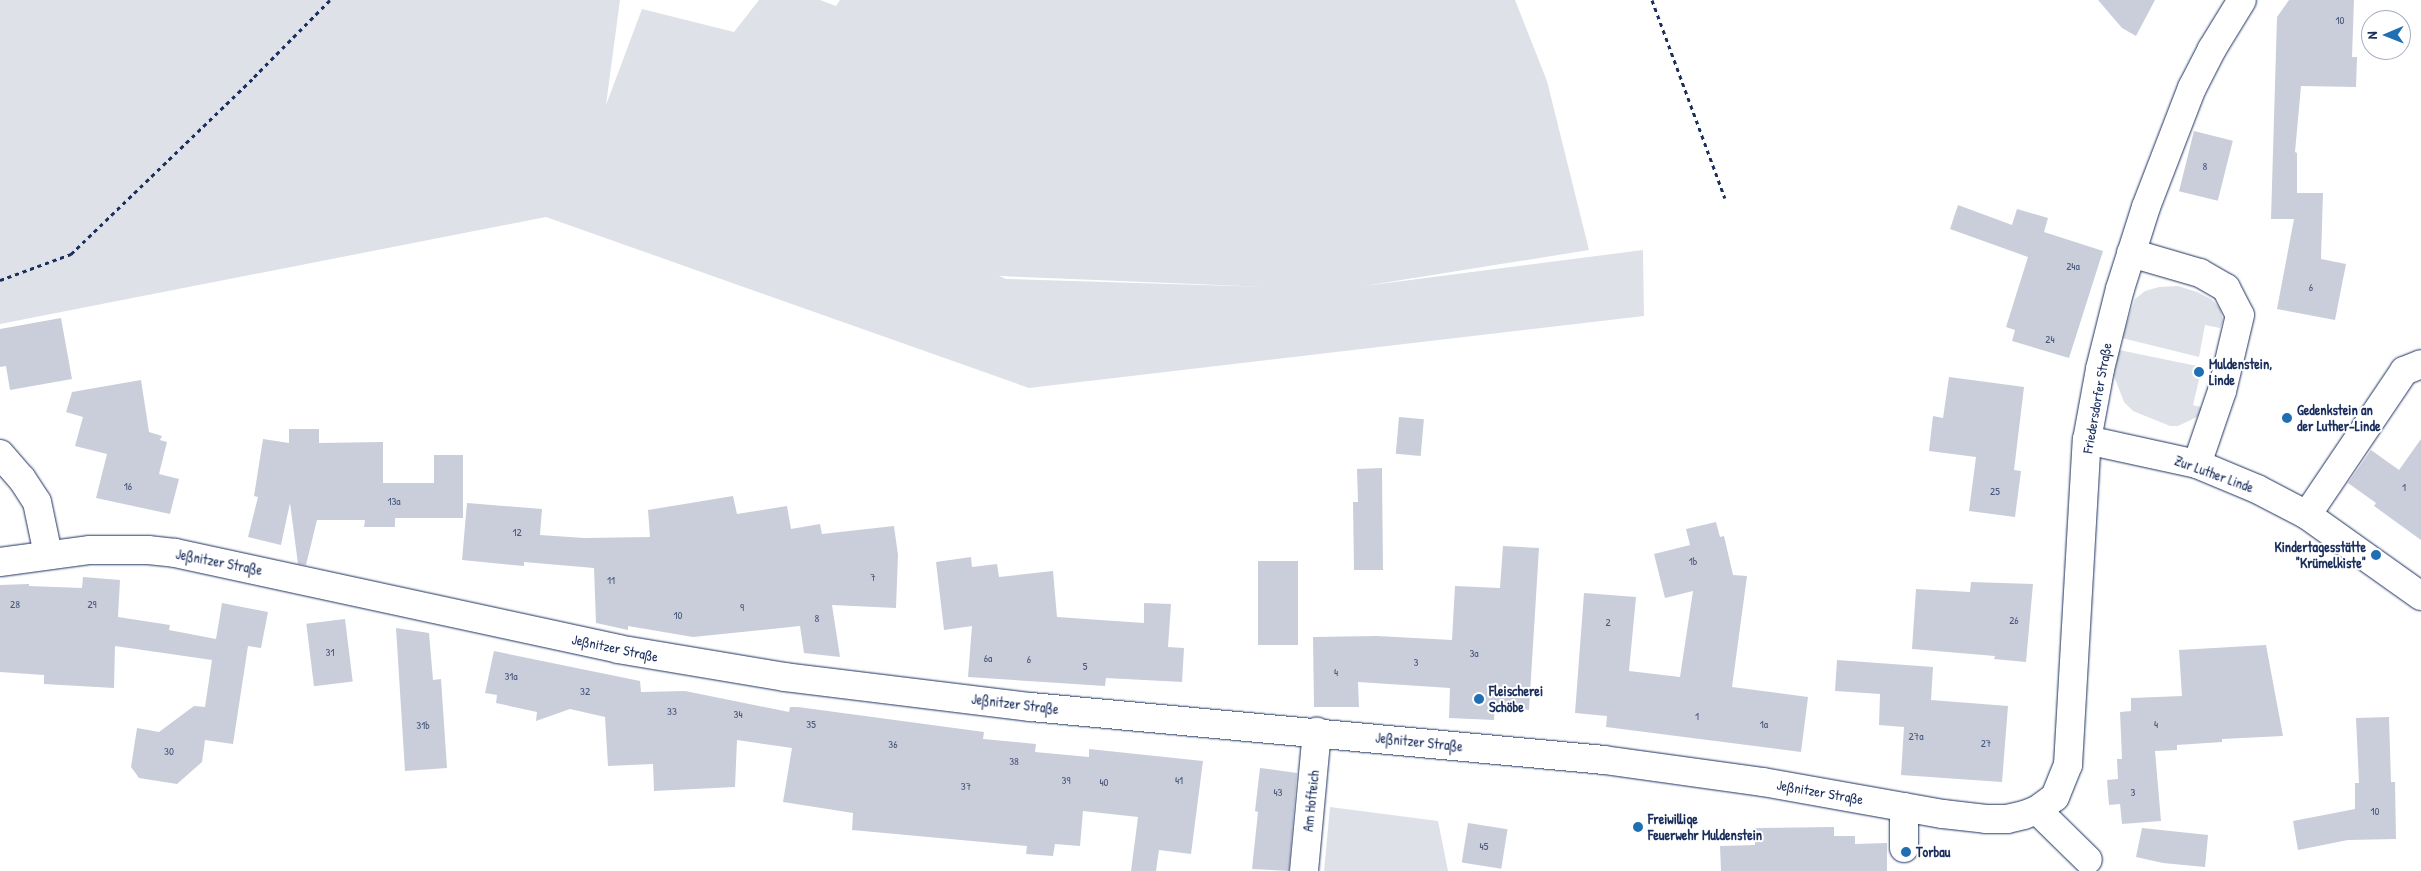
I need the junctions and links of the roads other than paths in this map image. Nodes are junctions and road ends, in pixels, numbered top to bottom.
1 (2242, 0) edge
2 (2131, 253) junction
3 (2421, 364) edge
4 (2088, 440) junction
5 (0, 454) edge
6 (2197, 464) junction
7 (2307, 515) junction
8 (48, 554) junction
9 (0, 562) edge
10 (2421, 596) edge
11 (1317, 732) junction
12 (1904, 807) junction
13 (2037, 810) junction
14 (1906, 859) edge
15 (2088, 860) dead end
16 (1304, 871) edge

1 - 2 main road, Friedersdorfer Straße
2 - 4 main road, Friedersdorfer Straße
2 - 6 main road
3 - 7 main road
4 - 6 main road, Zur Luther Linde
4 - 13 main road, Friedersdorfer Straße
5 - 8 main road
6 - 7 main road, Zur Luther Linde
7 - 10 main road, Zur Luther Linde
8 - 9 main road, Jeßnitzer Straße
8 - 11 main road, Jeßnitzer Straße
11 - 12 main road, Jeßnitzer Straße
11 - 16 main road, Am Hofteich
12 - 13 main road, Jeßnitzer Straße
12 - 14 main road
13 - 15 main road

